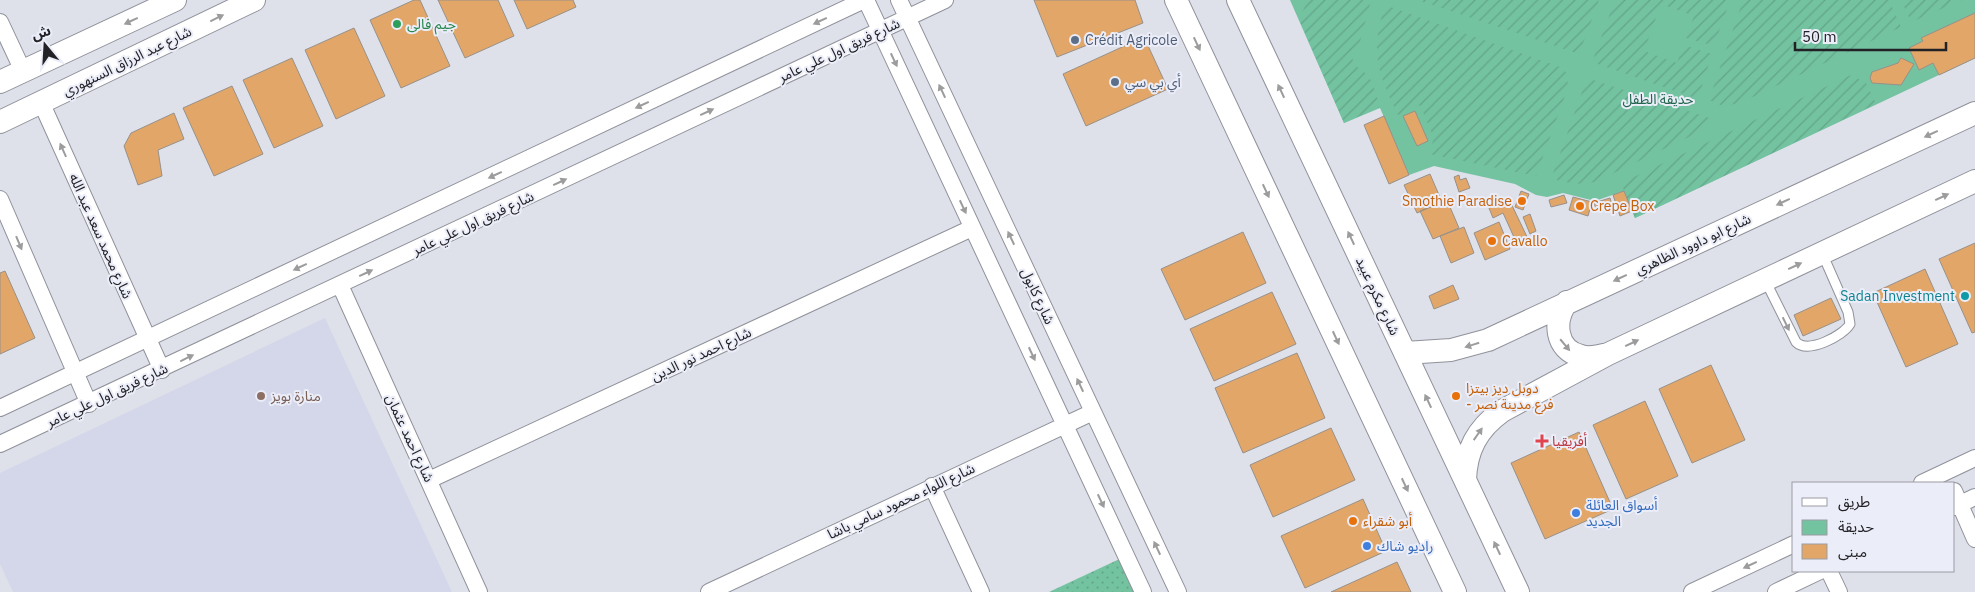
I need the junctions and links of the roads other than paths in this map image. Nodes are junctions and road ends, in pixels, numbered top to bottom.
1 (175, 0) edge
2 (254, 0) edge
3 (865, 0) edge
4 (899, 0) edge
5 (945, 0) edge
6 (1176, 0) edge
7 (1238, 0) edge
8 (908, 18) junction
9 (0, 22) edge
10 (880, 31) junction
11 (23, 72) junction
12 (0, 82) edge
13 (41, 102) junction
14 (1975, 113) edge
15 (0, 122) edge
16 (1975, 181) edge
17 (0, 199) edge
18 (972, 228) junction
19 (1822, 253) junction
20 (1765, 280) junction
21 (340, 285) junction
22 (1567, 302) junction
23 (148, 339) junction
24 (1405, 354) junction
25 (1608, 354) junction
26 (162, 370) junction
27 (76, 373) junction
28 (89, 404) junction
29 (0, 408) edge
30 (1093, 412) junction
31 (1065, 425) junction
32 (0, 444) edge
33 (1975, 458) edge
34 (1948, 478) edge
35 (429, 480) junction
36 (1465, 480) junction
37 (1927, 482) edge
38 (932, 486) junction
39 (1975, 497) edge
40 (1956, 501) edge
41 (1975, 539) edge
42 (1792, 545) edge
43 (1819, 572) edge
44 (1829, 572) edge
45 (1799, 587) edge
46 (479, 592) edge
47 (709, 592) edge
48 (981, 592) edge
49 (1143, 592) edge
50 (1178, 592) edge
51 (1455, 592) edge
52 (1518, 592) edge
53 (1692, 592) edge
54 (1776, 592) edge
55 (1839, 592) edge

1 -> 11 street
13 -> 2 street, شارع عبد الرزاق السنهوري
3 - 10 street
3 -> 23 street
4 - 8 street, شارع كابول
5 - 8 street, شارع فريق اول علي عامر
6 -> 51 street
24 -> 7 street, شارع مكرم عبيد
8 - 10 street, شارع فريق اول علي عامر
30 -> 8 street, شارع كابول
9 - 11 street
10 -> 18 street
21 -> 10 street, شارع فريق اول علي عامر
11 - 12 street
13 - 15 street, شارع عبد الرزاق السنهوري
23 -> 13 street, شارع محمد سعد عبد الله
14 -> 22 street, شارع ابو داوود الظاهري
19 -> 16 street
17 -> 27 street
18 -> 31 street
18 - 35 street, شارع احمد نور الدين
20 -> 19 street
20 -> 19 lane
25 -> 20 street
26 -> 21 street, شارع فريق اول علي عامر
21 - 35 street, شارع احمد عثمان
22 -> 24 street, شارع ابو داوود الظاهري
22 -> 25 street
23 - 26 street, شارع محمد سعد عبد الله
23 - 27 street
36 -> 24 street, شارع مكرم عبيد
36 -> 25 street
26 - 28 street, شارع فريق اول علي عامر
27 - 28 street
27 - 29 street
28 - 32 street, شارع فريق اول علي عامر
30 - 31 street, شارع اللواء محمود سامي باشا
50 -> 30 street, شارع كابول
31 - 38 street, شارع اللواء محمود سامي باشا
31 -> 49 street
33 - 34 street
34 - 37 street
35 - 46 street, شارع احمد عثمان
52 -> 36 street, شارع مكرم عبيد
38 - 47 street, شارع اللواء محمود سامي باشا
38 - 48 street
39 - 40 street
40 - 41 street
42 -> 53 street
43 - 45 street
44 - 55 street
45 - 54 street

